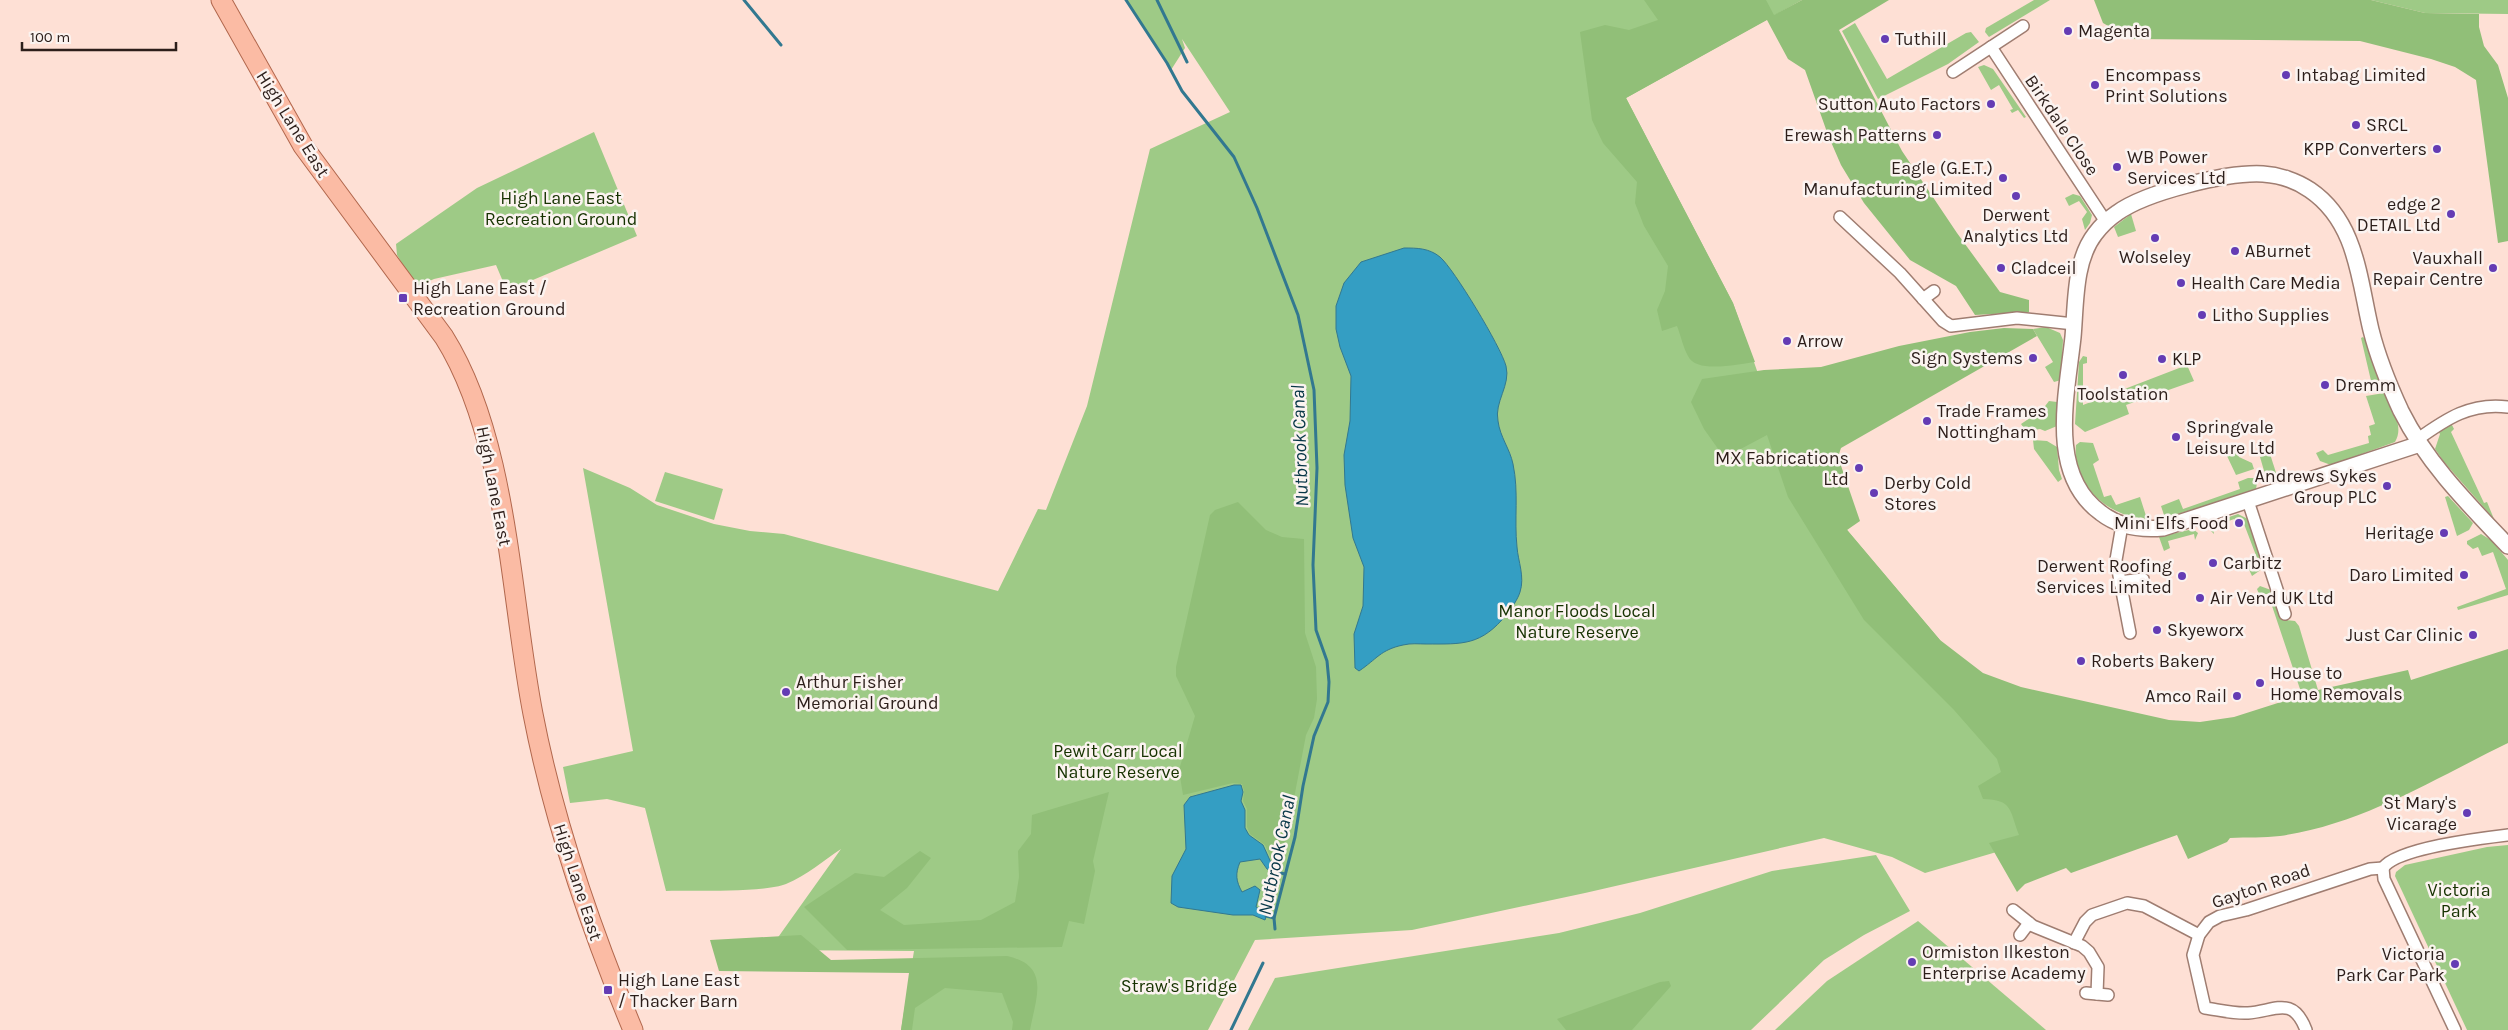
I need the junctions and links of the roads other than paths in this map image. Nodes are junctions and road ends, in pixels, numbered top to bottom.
1 (221, 0) edge
2 (2023, 26) dead end
3 (1991, 47) junction
4 (1953, 72) dead end
5 (1840, 217) dead end
6 (2106, 222) junction
7 (1934, 291) dead end
8 (1924, 299) junction
9 (2074, 324) junction
10 (2508, 407) edge
11 (2419, 442) junction
12 (2248, 501) junction
13 (2122, 525) junction
14 (2508, 546) edge
15 (2143, 578) dead end
16 (2119, 582) junction
17 (2285, 614) dead end
18 (2130, 633) dead end
19 (2508, 835) edge
20 (2383, 868) junction
21 (2013, 910) dead end
22 (2029, 923) junction
23 (2200, 934) junction
24 (2020, 935) dead end
25 (2074, 943) junction
26 (2097, 994) dead end
27 (2205, 1008) junction
28 (2201, 1020) dead end
29 (634, 1030) edge
30 (2306, 1030) edge
31 (2455, 1030) edge

1 - 29 main road, High Lane East
2 - 3 street
3 - 4 street
3 - 6 street, Birkdale Close
5 - 8 street
6 - 9 street
6 - 11 street
7 - 8 street
8 - 9 street
9 - 13 street
10 - 11 street
11 - 12 street
11 - 14 street
12 - 13 street
12 - 17 street
13 - 16 street
15 - 16 street
16 - 18 street
19 - 20 street, Gayton Road
20 - 23 street, Gayton Road
20 - 31 street
21 - 22 street
22 - 24 street
22 - 25 street
23 - 25 street
23 - 27 street
25 - 26 street
27 - 28 street
27 - 30 street

